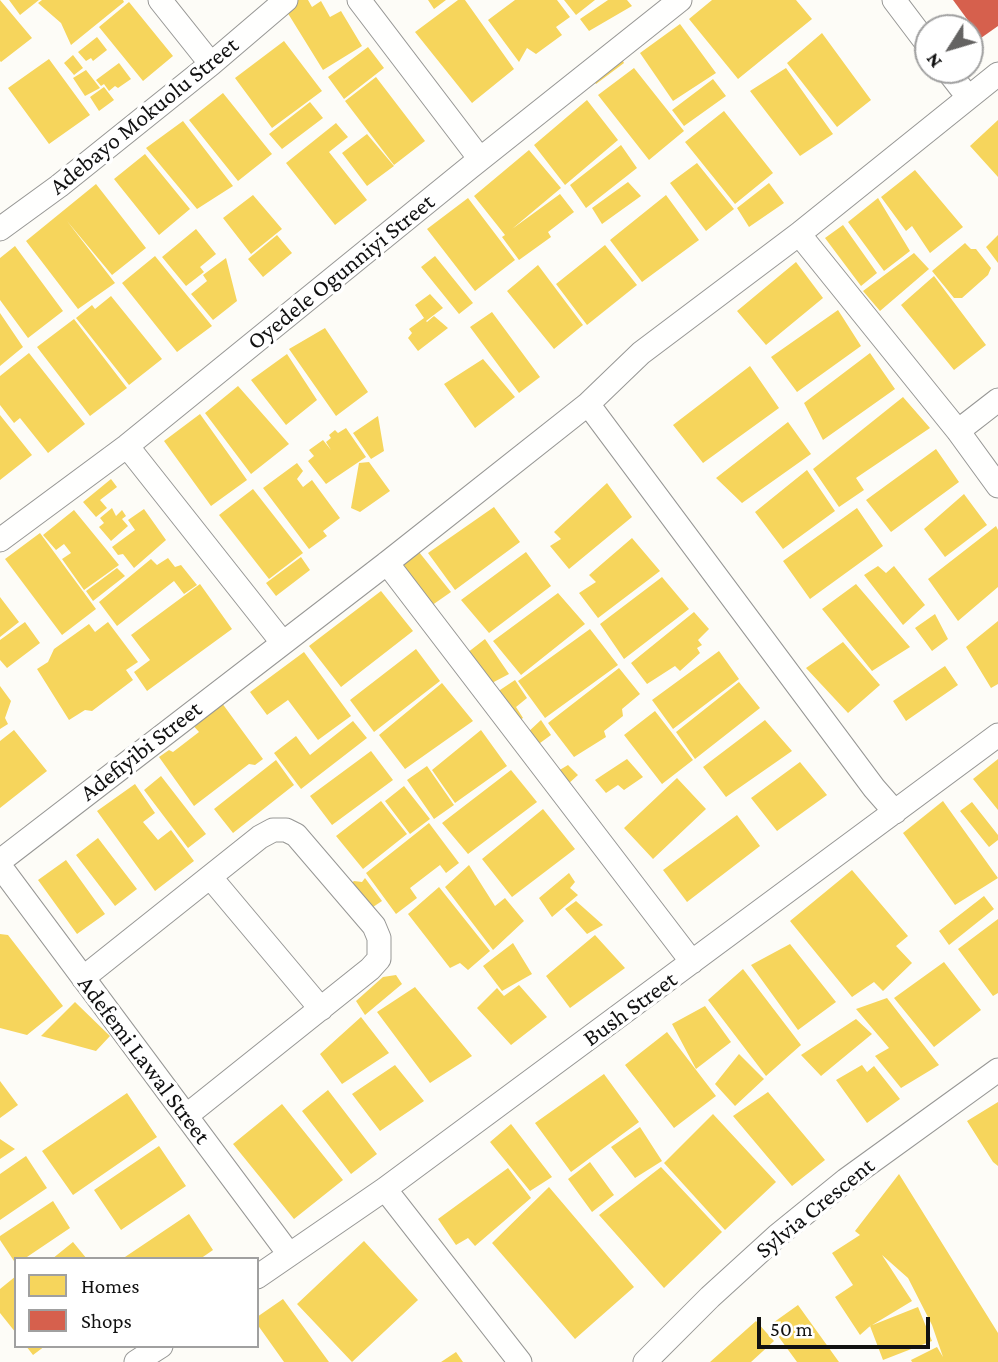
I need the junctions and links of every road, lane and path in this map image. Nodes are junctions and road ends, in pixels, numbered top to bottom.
1 (160, 0) edge
2 (286, 0) edge
3 (359, 0) edge
4 (680, 0) edge
5 (894, 0) edge
6 (914, 26) edge
7 (211, 64) junction
8 (998, 74) edge
9 (958, 84) edge
10 (968, 97) junction
11 (480, 159) junction
12 (0, 229) edge
13 (799, 233) junction
14 (998, 400) edge
15 (588, 404) junction
16 (958, 431) junction
17 (127, 446) junction
18 (998, 485) edge
19 (0, 540) edge
20 (387, 563) junction
21 (282, 642) junction
22 (998, 735) edge
23 (895, 812) junction
24 (0, 861) edge
25 (0, 866) edge
26 (211, 878) junction
27 (692, 962) junction
28 (83, 978) junction
29 (321, 1009) junction
30 (998, 1070) edge
31 (186, 1116) junction
32 (385, 1189) junction
33 (289, 1254) junction
34 (259, 1276) edge
35 (158, 1348) edge
36 (136, 1362) edge
37 (520, 1362) edge
38 (646, 1362) edge

1 - 7 street
2 - 7 street, Adebayo Mokuolu Street
3 - 11 street
4 - 11 street, Oyedele Ogunniyi Street
5 - 6 street
7 - 12 street, Adebayo Mokuolu Street
8 - 10 street, Adefiyibi Street
9 - 10 street
10 - 13 street, Adefiyibi Street
11 - 17 street, Oyedele Ogunniyi Street
13 - 15 street, Adefiyibi Street
13 - 16 street
14 - 16 street
15 - 20 street, Adefiyibi Street
15 - 23 street
16 - 18 street
17 - 19 street, Oyedele Ogunniyi Street
17 - 21 street
20 - 21 street, Adefiyibi Street
20 - 27 street
21 - 24 street, Adefiyibi Street
22 - 23 street, Bush Street
23 - 27 street, Bush Street
25 - 28 street, Adefemi Lawal Street
26 - 28 street
26 - 29 street
26 - 29 street
27 - 32 street, Bush Street
28 - 31 street, Adefemi Lawal Street
29 - 31 street
30 - 38 street, Sylvia Crescent
31 - 33 street, Adefemi Lawal Street
32 - 33 street, Bush Street
32 - 37 street
33 - 34 street, Bush Street
35 - 36 street

